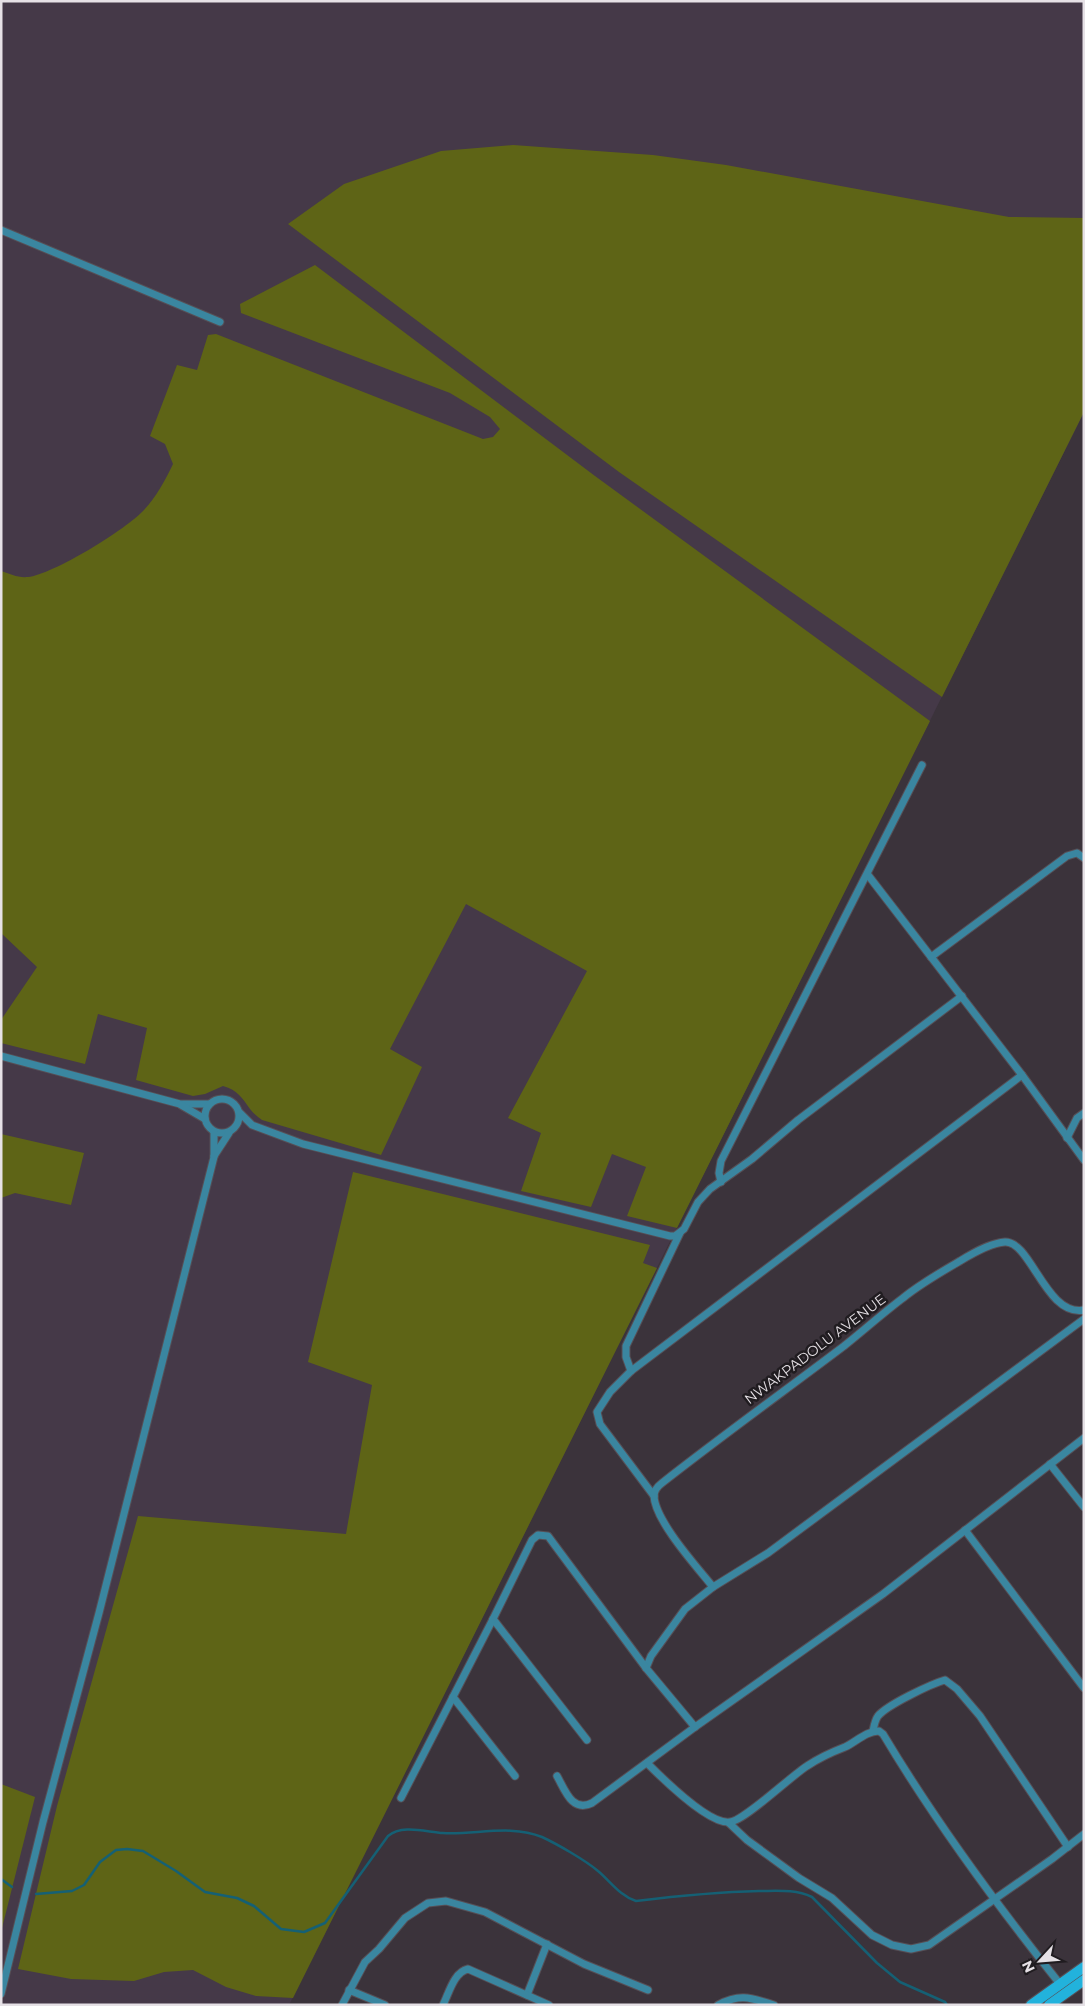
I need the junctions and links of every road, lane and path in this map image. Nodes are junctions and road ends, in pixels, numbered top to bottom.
1 (1, 230) edge
2 (220, 322) dead end
3 (922, 766) dead end
4 (1084, 858) edge
5 (868, 875) junction
6 (931, 957) junction
7 (962, 996) junction
8 (1, 1056) edge
9 (1022, 1075) junction
10 (180, 1104) junction
11 (209, 1104) junction
12 (1084, 1112) edge
13 (240, 1113) junction
14 (205, 1119) junction
15 (252, 1125) junction
16 (232, 1130) junction
17 (214, 1132) junction
18 (1067, 1138) junction
19 (214, 1157) junction
20 (1084, 1160) edge
21 (721, 1182) junction
22 (680, 1233) junction
23 (1084, 1310) edge
24 (1084, 1319) edge
25 (631, 1371) junction
26 (1084, 1438) edge
27 (1050, 1464) junction
28 (654, 1496) junction
29 (1084, 1507) edge
30 (965, 1530) junction
31 (713, 1588) junction
32 (493, 1619) junction
33 (646, 1668) junction
34 (1084, 1688) edge
35 (453, 1697) junction
36 (695, 1727) junction
37 (873, 1731) junction
38 (587, 1740) dead end
39 (647, 1763) junction
40 (515, 1776) dead end
41 (557, 1776) dead end
42 (401, 1798) dead end
43 (729, 1823) junction
44 (1084, 1834) edge
45 (1068, 1847) junction
46 (996, 1899) junction
47 (548, 1944) junction
48 (1084, 1967) edge
49 (1084, 1980) edge
50 (1060, 1984) junction
51 (349, 1990) junction
52 (648, 1990) dead end
53 (1, 1994) edge
54 (527, 1995) junction
55 (342, 2005) edge
56 (385, 2005) edge
57 (443, 2005) edge
58 (549, 2005) edge
59 (718, 2005) edge
60 (774, 2005) edge
61 (1031, 2005) edge
62 (1049, 2005) edge

1 - 2 street
3 - 5 street
4 - 6 street
5 - 6 street
5 - 21 street
6 - 7 street
7 - 9 street
7 - 21 street
8 - 10 street
9 - 18 street
9 - 25 street
10 - 11 street
10 - 14 street
11 - 13 street
11 - 14 street
12 - 18 street
13 - 15 street
13 - 16 street
14 - 17 street
15 - 16 street
15 - 22 street
16 - 17 street
16 - 19 street
17 - 19 street
18 - 20 street
19 - 53 street
21 - 22 street
22 - 25 street
23 - 28 street, NWAKPADOLU AVENUE
24 - 31 street
25 - 28 street
26 - 27 street
27 - 29 street
27 - 30 street
28 - 31 street
30 - 34 street
30 - 36 street
31 - 33 street
32 - 33 street
32 - 35 street
32 - 38 street
33 - 36 street
35 - 40 street
35 - 42 street
36 - 39 street
37 - 43 street
37 - 45 street
37 - 46 street
39 - 41 street
39 - 43 street
43 - 46 street
44 - 45 street
45 - 46 street
46 - 50 street
47 - 51 street
47 - 52 street
47 - 54 street
48 - 50 street
49 - 62 street
50 - 61 street
51 - 55 street
51 - 56 street
54 - 57 street
54 - 58 street
59 - 60 street

